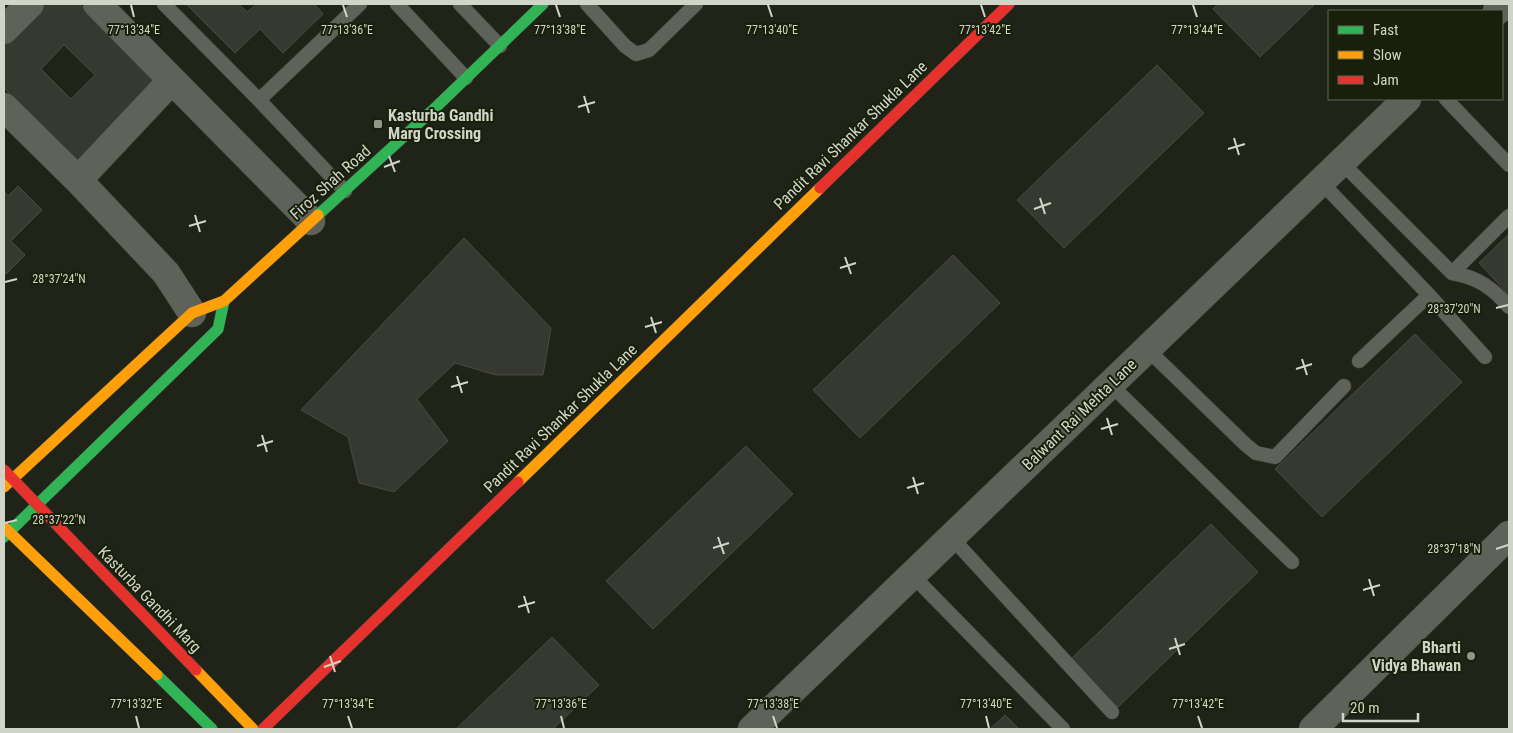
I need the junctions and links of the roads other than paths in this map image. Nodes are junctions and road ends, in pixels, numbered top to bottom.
1 (30, 4) edge
2 (97, 4) edge
3 (164, 4) edge
4 (360, 4) edge
5 (397, 4) edge
6 (460, 4) edge
7 (543, 4) edge
8 (587, 4) edge
9 (696, 4) edge
10 (1009, 4) edge
11 (4, 30) edge
12 (500, 46) junction
13 (466, 78) junction
14 (172, 80) junction
15 (259, 100) junction
16 (1406, 100) edge
17 (1447, 100) edge
18 (4, 107) edge
19 (1341, 162) junction
20 (1509, 165) edge
21 (78, 180) junction
22 (1320, 182) junction
23 (345, 191) junction
24 (1509, 216) edge
25 (311, 222) junction
26 (1452, 273) junction
27 (1429, 295) junction
28 (224, 300) junction
29 (1509, 307) edge
30 (192, 313) junction
31 (1147, 349) junction
32 (1485, 357) dead end
33 (1360, 361) dead end
34 (1110, 384) junction
35 (1344, 386) dead end
36 (4, 470) edge
37 (8, 483) edge
38 (37, 505) junction
39 (6, 532) edge
40 (1509, 535) edge
41 (951, 537) junction
42 (1292, 562) dead end
43 (912, 576) junction
44 (1112, 712) dead end
45 (212, 729) edge
46 (253, 729) edge
47 (263, 729) edge
48 (752, 729) edge
49 (1063, 729) edge
50 (1313, 729) edge

1 - 11 street
2 - 14 street
3 - 15 lane
4 - 15 lane
5 - 13 lane
6 - 12 lane
7 - 12 main road, Firoz Shah Road
8 - 9 lane
10 - 47 main road, Pandit Ravi Shankar Shukla Lane
12 - 13 main road, Firoz Shah Road
13 - 23 main road, Firoz Shah Road
14 - 21 street
14 - 25 street
15 - 23 lane
16 - 19 street, Balwant Rai Mehta Lane
17 - 20 lane
18 - 21 street
19 - 22 street, Balwant Rai Mehta Lane
19 - 26 lane
21 - 30 street
22 - 27 lane
22 - 31 street, Balwant Rai Mehta Lane
23 - 25 main road, Firoz Shah Road
24 - 26 lane
25 - 28 main road, Firoz Shah Road
26 - 29 lane
27 - 32 lane
27 - 33 lane
28 - 30 main road, Firoz Shah Road
28 - 38 main road
30 - 37 main road, Firoz Shah Road
31 - 34 street, Balwant Rai Mehta Lane
31 - 35 lane
34 - 41 street, Balwant Rai Mehta Lane
34 - 42 lane
36 - 37 main road, Kasturba Gandhi Marg
37 - 38 main road, Kasturba Gandhi Marg
38 - 39 main road
38 - 46 main road, Kasturba Gandhi Marg
39 - 45 main road
40 - 50 street
41 - 43 street, Balwant Rai Mehta Lane
41 - 44 lane
43 - 48 street, Balwant Rai Mehta Lane
43 - 49 lane

